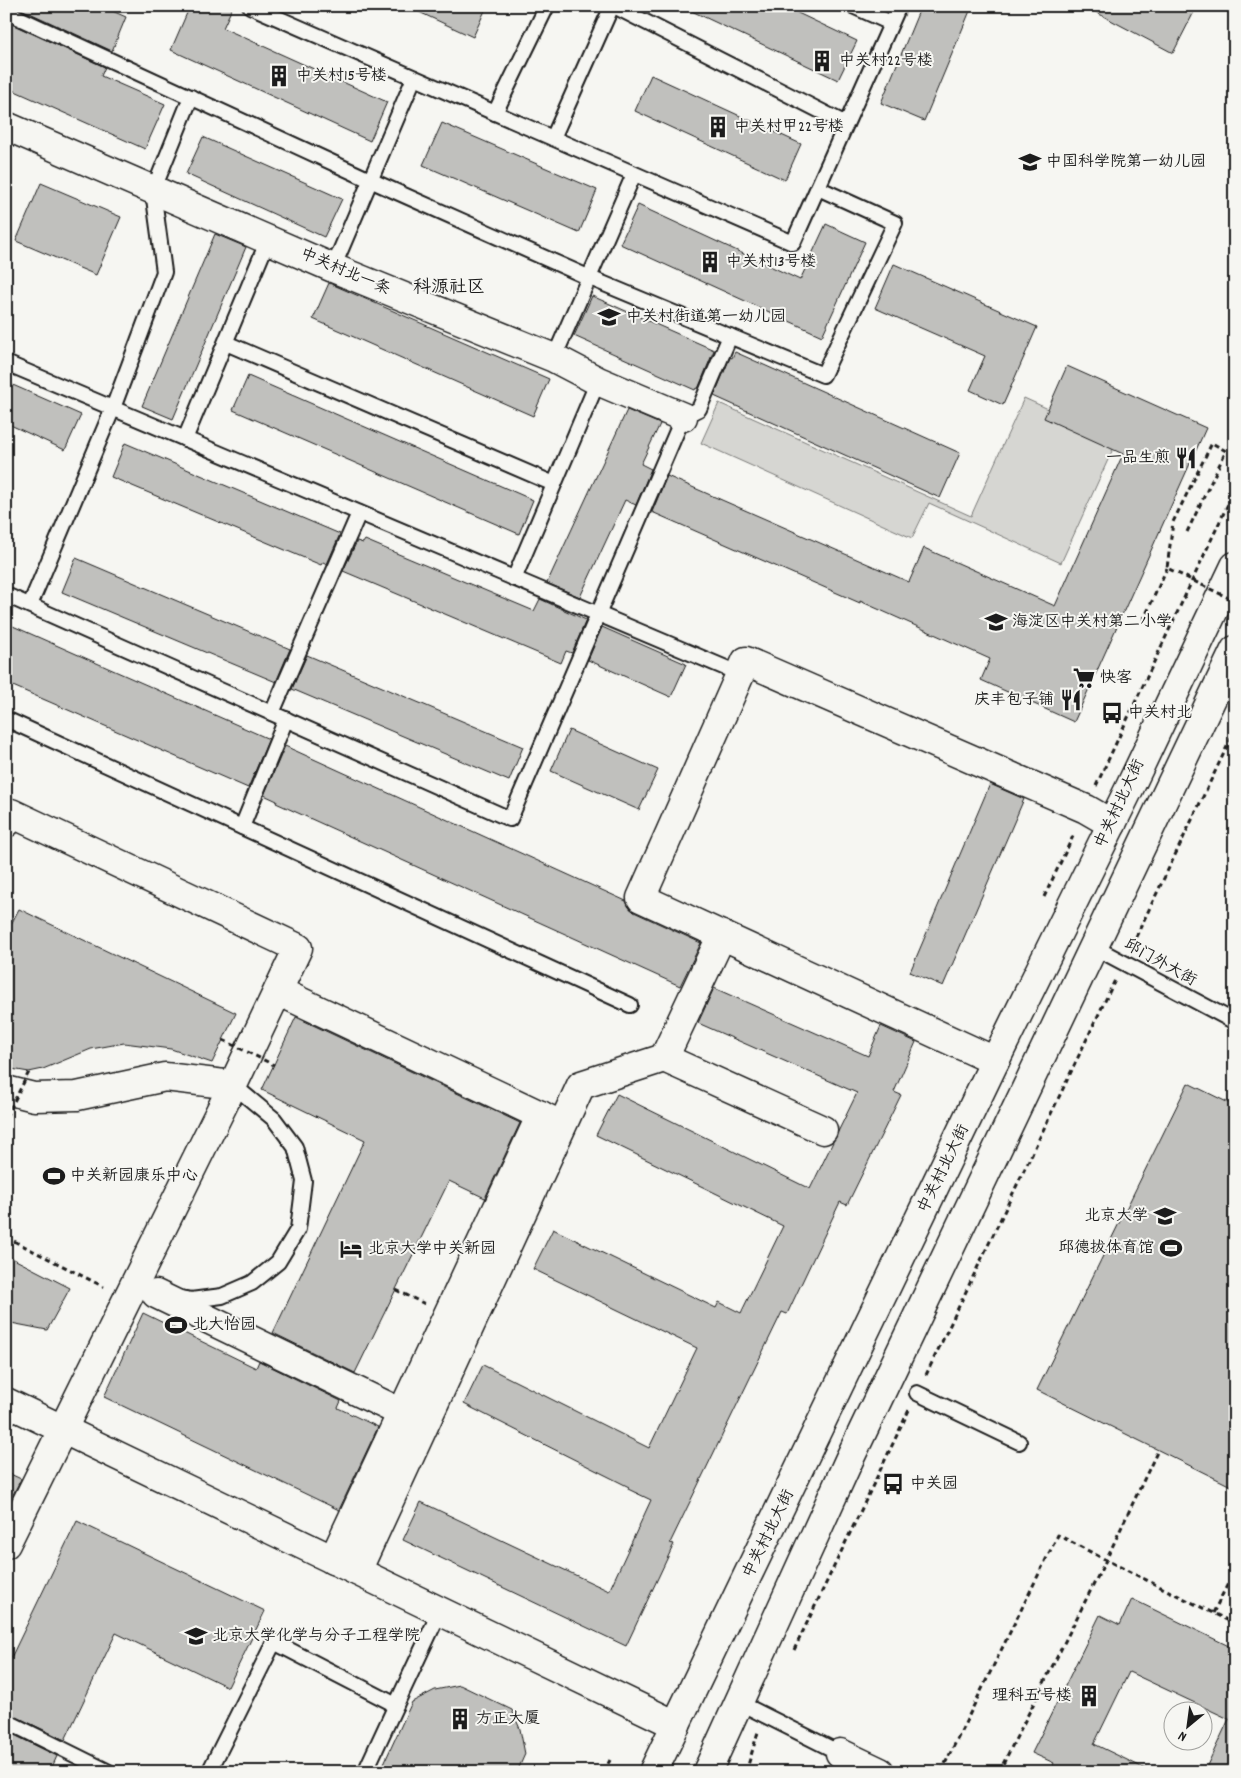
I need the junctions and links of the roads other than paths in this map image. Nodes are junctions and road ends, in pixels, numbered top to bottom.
1 (250, 6) edge
2 (546, 6) edge
3 (613, 6) edge
4 (853, 6) edge
5 (899, 6) edge
6 (6, 12) edge
7 (891, 23) junction
8 (414, 78) junction
9 (191, 97) junction
10 (495, 113) junction
11 (846, 124) junction
12 (6, 126) edge
13 (553, 138) junction
14 (634, 174) junction
15 (370, 180) junction
16 (818, 188) junction
17 (153, 191) junction
18 (268, 240) junction
19 (333, 268) junction
20 (590, 278) junction
21 (730, 336) junction
22 (226, 343) junction
23 (554, 358) junction
24 (6, 363) edge
25 (598, 381) junction
26 (113, 408) junction
27 (683, 417) junction
28 (186, 439) junction
29 (554, 484) junction
30 (359, 513) junction
31 (1235, 566) edge
32 (514, 579) junction
33 (6, 595) edge
34 (30, 605) junction
35 (598, 615) junction
36 (1235, 650) edge
37 (740, 674) junction
38 (272, 713) junction
39 (6, 719) edge
40 (286, 719) junction
41 (6, 823) edge
42 (1112, 824) junction
43 (242, 827) junction
44 (722, 935) junction
45 (1094, 947) junction
46 (278, 991) junction
47 (630, 1005) dead end
48 (1235, 1022) edge
49 (664, 1058) junction
50 (995, 1061) junction
51 (233, 1085) junction
52 (6, 1090) edge
53 (552, 1120) junction
54 (823, 1130) dead end
55 (140, 1292) junction
56 (917, 1393) road end
57 (6, 1402) edge
58 (402, 1413) junction
59 (62, 1430) junction
60 (1019, 1442) dead end
61 (6, 1544) edge
62 (345, 1565) junction
63 (440, 1611) junction
64 (396, 1705) junction
65 (751, 1709) junction
66 (6, 1721) edge
67 (676, 1725) junction
68 (840, 1753) joint
69 (109, 1772) edge
70 (209, 1772) edge
71 (365, 1772) edge
72 (653, 1772) edge
73 (707, 1772) edge
74 (880, 1772) edge

1 - 8 lane
2 - 10 lane
3 - 11 lane
3 - 13 lane
4 - 7 lane
5 - 7 lane
6 - 9 lane
7 - 11 lane
8 - 10 lane
8 - 15 lane
9 - 15 lane
9 - 17 lane
10 - 13 lane
11 - 16 lane
12 - 17 street, 中关村北一条
13 - 14 lane
14 - 16 lane
14 - 20 lane
15 - 19 lane
15 - 20 lane
16 - 21 lane
17 - 18 street, 中关村北一条
17 - 26 lane
18 - 19 street, 中关村北一条
18 - 22 lane
19 - 23 street, 中关村北一条
20 - 21 lane
20 - 23 lane
21 - 27 lane
22 - 28 lane
22 - 29 lane
23 - 25 street, 中关村北一条
24 - 26 lane
25 - 27 street, 中关村北一条
25 - 29 lane
26 - 28 lane
26 - 34 lane
27 - 35 lane
28 - 30 lane
29 - 32 lane
30 - 32 lane
30 - 38 lane
31 - 42 street, 中关村北大街
32 - 35 lane
33 - 34 lane
34 - 38 lane
35 - 37 lane
35 - 40 lane
36 - 45 street
37 - 42 street
37 - 44 street
38 - 40 lane
39 - 43 lane
40 - 43 lane
41 - 46 street
42 - 50 street, 中关村北大街
43 - 47 lane
44 - 49 street
44 - 50 street
45 - 48 lane, 邱门外大街
45 - 65 street
46 - 51 street
46 - 53 street
49 - 53 street
49 - 54 street
50 - 67 street, 中关村北大街
51 - 52 street
51 - 55 street
51 - 55 lane
53 - 58 street
53 - 62 street
55 - 58 street
55 - 59 street
56 - 60 lane
57 - 59 street
58 - 62 street
59 - 61 street
59 - 62 street
62 - 63 street
63 - 64 lane
63 - 67 street
64 - 70 lane
64 - 71 lane
65 - 68 lane
65 - 73 street
66 - 69 lane
67 - 72 street, 中关村北大街
68 - 74 street

